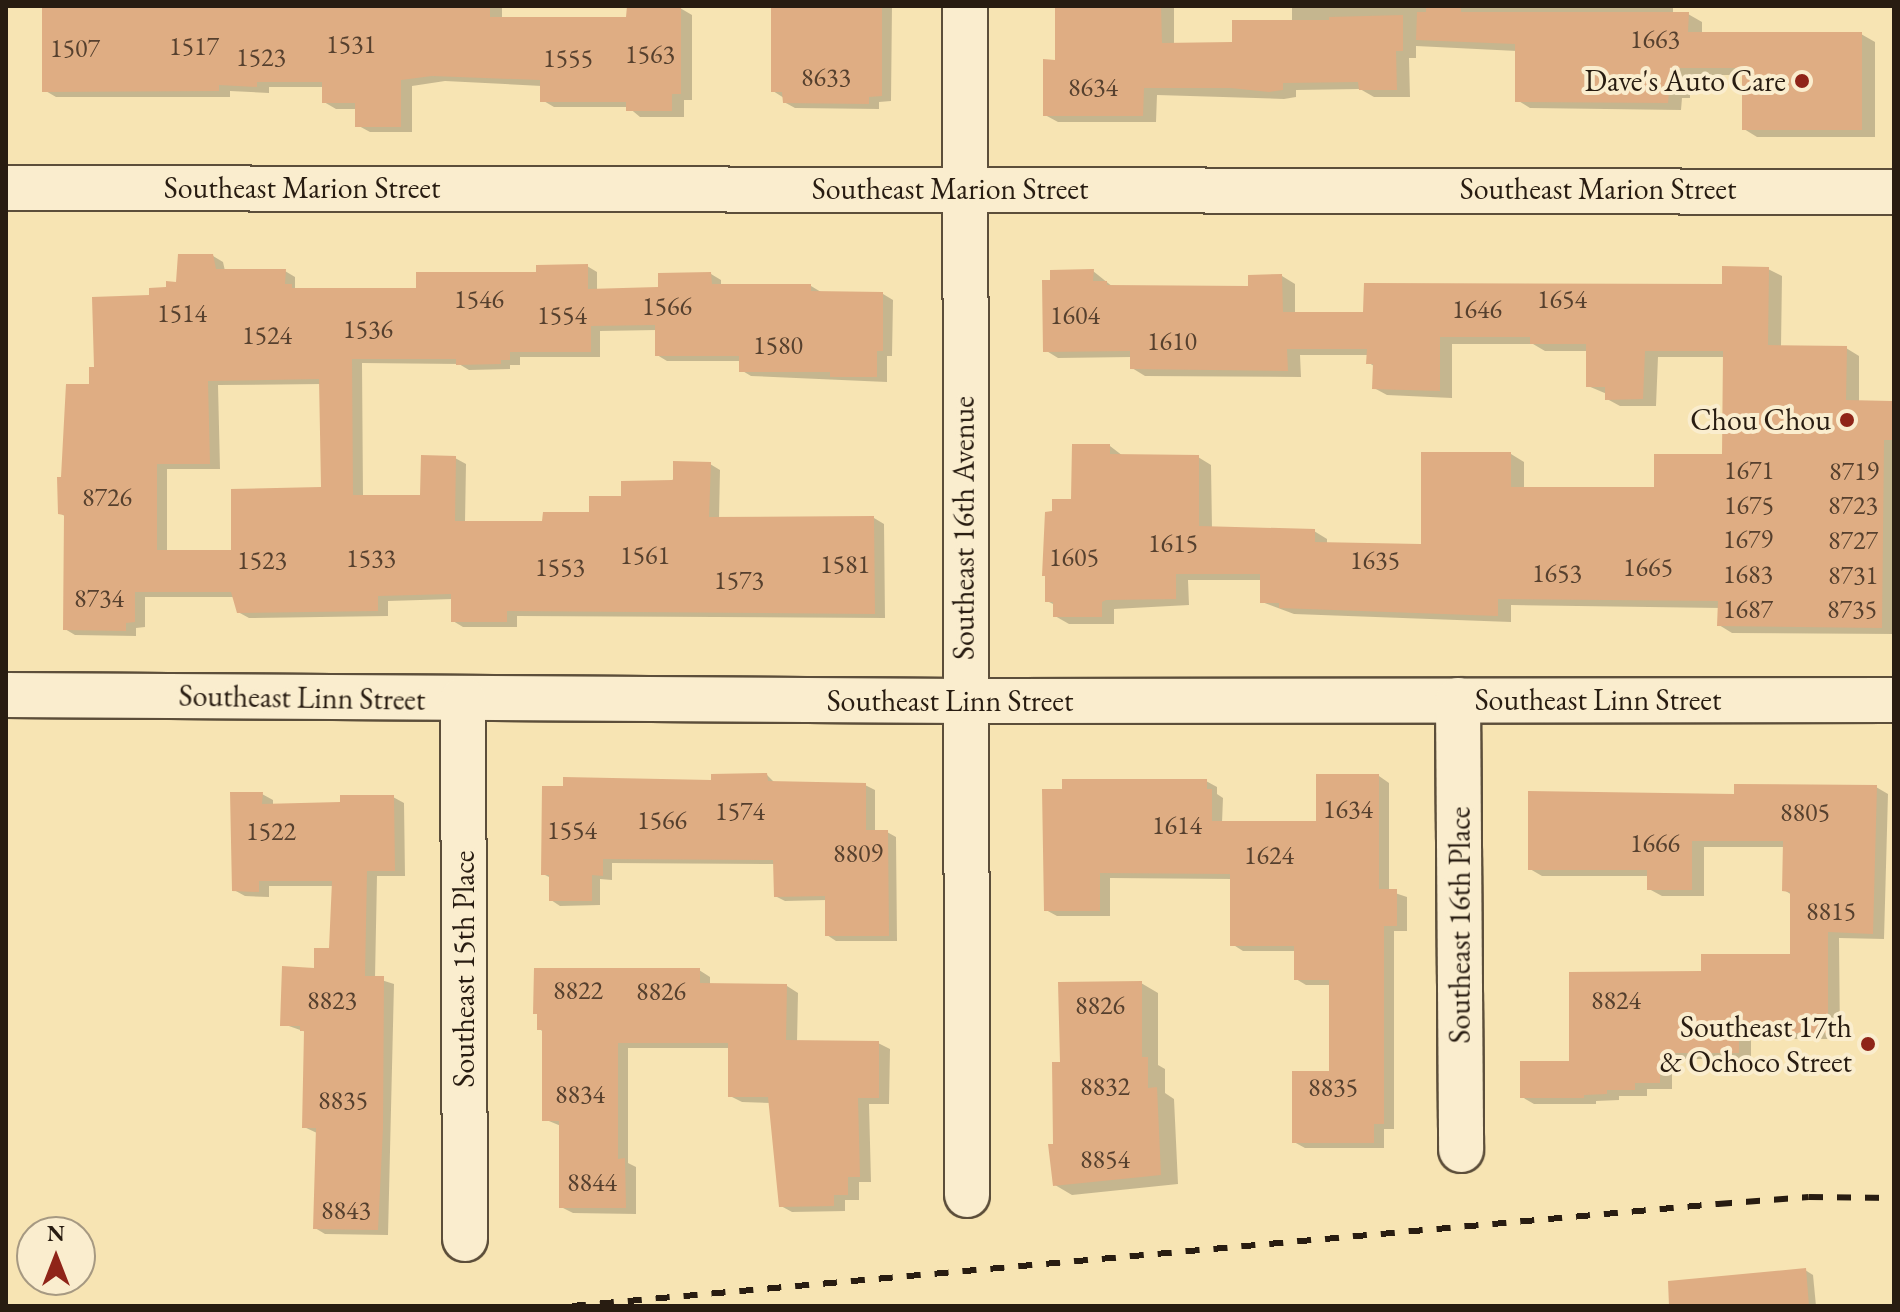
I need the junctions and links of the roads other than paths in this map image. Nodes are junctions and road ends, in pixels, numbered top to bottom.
1 (965, 6) edge
2 (6, 188) edge
3 (964, 189) junction
4 (1894, 192) edge
5 (6, 695) edge
6 (463, 699) junction
7 (1458, 700) junction
8 (1894, 700) edge
9 (964, 701) junction
10 (1461, 1150) dead end
11 (967, 1195) dead end
12 (465, 1239) dead end

1 - 3 street, Southeast 16th Avenue
2 - 3 street, Southeast Marion Street
3 - 4 street, Southeast Marion Street
3 - 9 street, Southeast 16th Avenue
5 - 6 street, Southeast Linn Street
6 - 9 street, Southeast Linn Street
6 - 12 street, Southeast 15th Place
7 - 8 street, Southeast Linn Street
7 - 9 street, Southeast Linn Street
7 - 10 street, Southeast 16th Place
9 - 11 street, Southeast 16th Avenue

